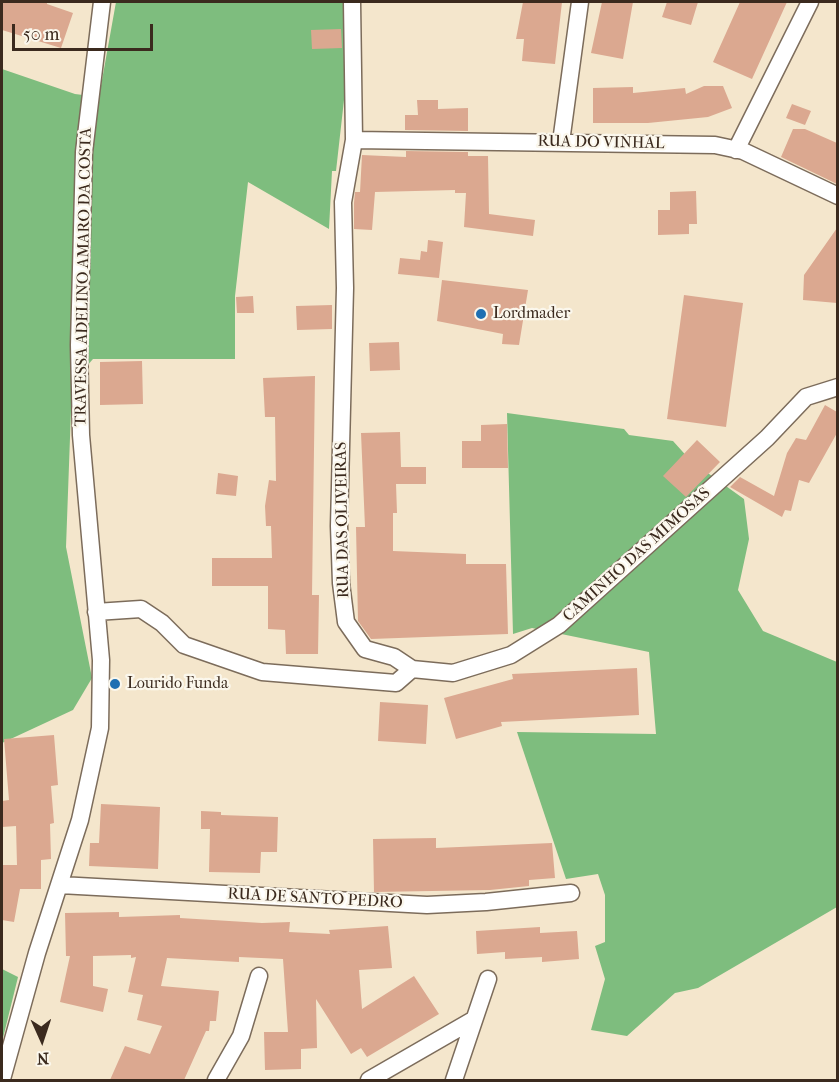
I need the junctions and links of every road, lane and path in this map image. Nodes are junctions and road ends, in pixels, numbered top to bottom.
1 (102, 2) edge
2 (352, 2) edge
3 (580, 2) edge
4 (810, 2) edge
5 (354, 140) junction
6 (561, 142) junction
7 (736, 150) junction
8 (837, 196) edge
9 (837, 387) edge
10 (96, 612) junction
11 (412, 669) junction
12 (60, 885) junction
13 (571, 893) dead end
14 (259, 976) dead end
15 (488, 979) dead end
16 (473, 1020) junction
17 (2, 1079) edge
18 (220, 1079) edge
19 (369, 1080) edge
20 (454, 1080) edge

1 - 10 street, TRAVESSA ADELINO AMARO DA COSTA
2 - 5 street, RUA DAS OLIVEIRAS
3 - 6 street
4 - 7 street
5 - 6 street, RUA DO VINHAL
5 - 11 street, RUA DAS OLIVEIRAS
6 - 7 street, RUA DO VINHAL
7 - 8 street, RUA DO VINHAL
9 - 11 street, CAMINHO DAS MIMOSAS
10 - 11 street
10 - 12 street, TRAVESSA ADELINO AMARO DA COSTA
12 - 13 street, RUA DE SANTO PEDRO
12 - 17 street, TRAVESSA ADELINO AMARO DA COSTA
14 - 18 street
15 - 16 street
16 - 19 street
16 - 20 street

